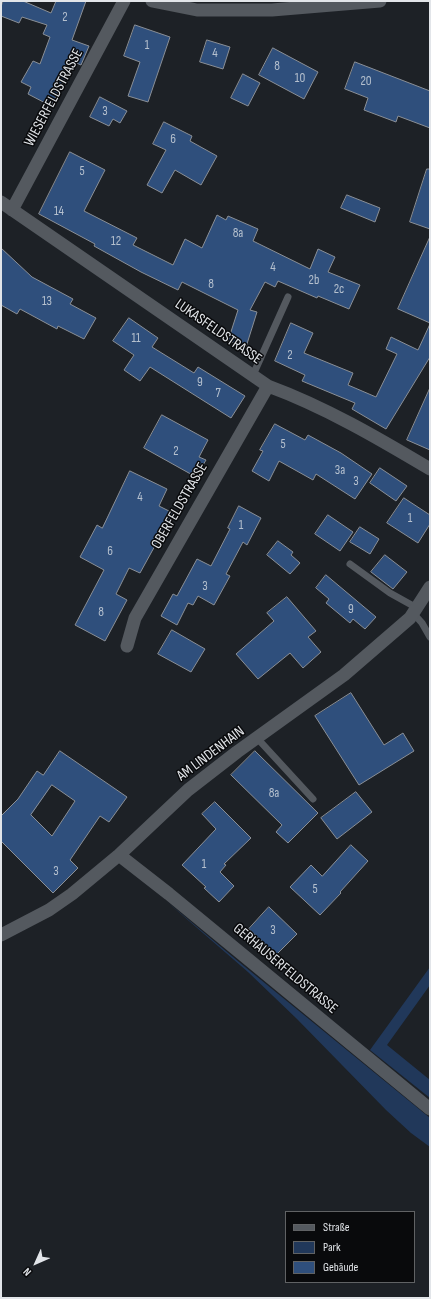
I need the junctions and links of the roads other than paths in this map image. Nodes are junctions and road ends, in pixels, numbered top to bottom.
1 (124, 1) edge
2 (152, 1) edge
3 (380, 1) edge
4 (1, 202) edge
5 (12, 210) junction
6 (288, 297) dead end
7 (252, 375) junction
8 (268, 386) junction
9 (430, 469) edge
10 (350, 564) dead end
11 (430, 587) edge
12 (415, 610) junction
13 (430, 637) edge
14 (127, 646) dead end
15 (257, 738) junction
16 (313, 799) dead end
17 (118, 855) junction
18 (1, 935) edge
19 (430, 1109) edge

1 - 5 street, WIESERFELDSTRASSE
2 - 3 street
4 - 5 street, LUKASFELDSTRASSE
5 - 7 street, LUKASFELDSTRASSE
6 - 7 lane
7 - 8 street, LUKASFELDSTRASSE
8 - 9 street, LUKASFELDSTRASSE
8 - 14 street, OBERFELDSTRASSE
10 - 12 lane
11 - 12 street, AM LINDENHAIN
12 - 13 lane
12 - 15 street, AM LINDENHAIN
15 - 16 lane
15 - 17 street, AM LINDENHAIN
17 - 18 street, AM LINDENHAIN
17 - 19 street, GERHAUSERFELDSTRASSE

